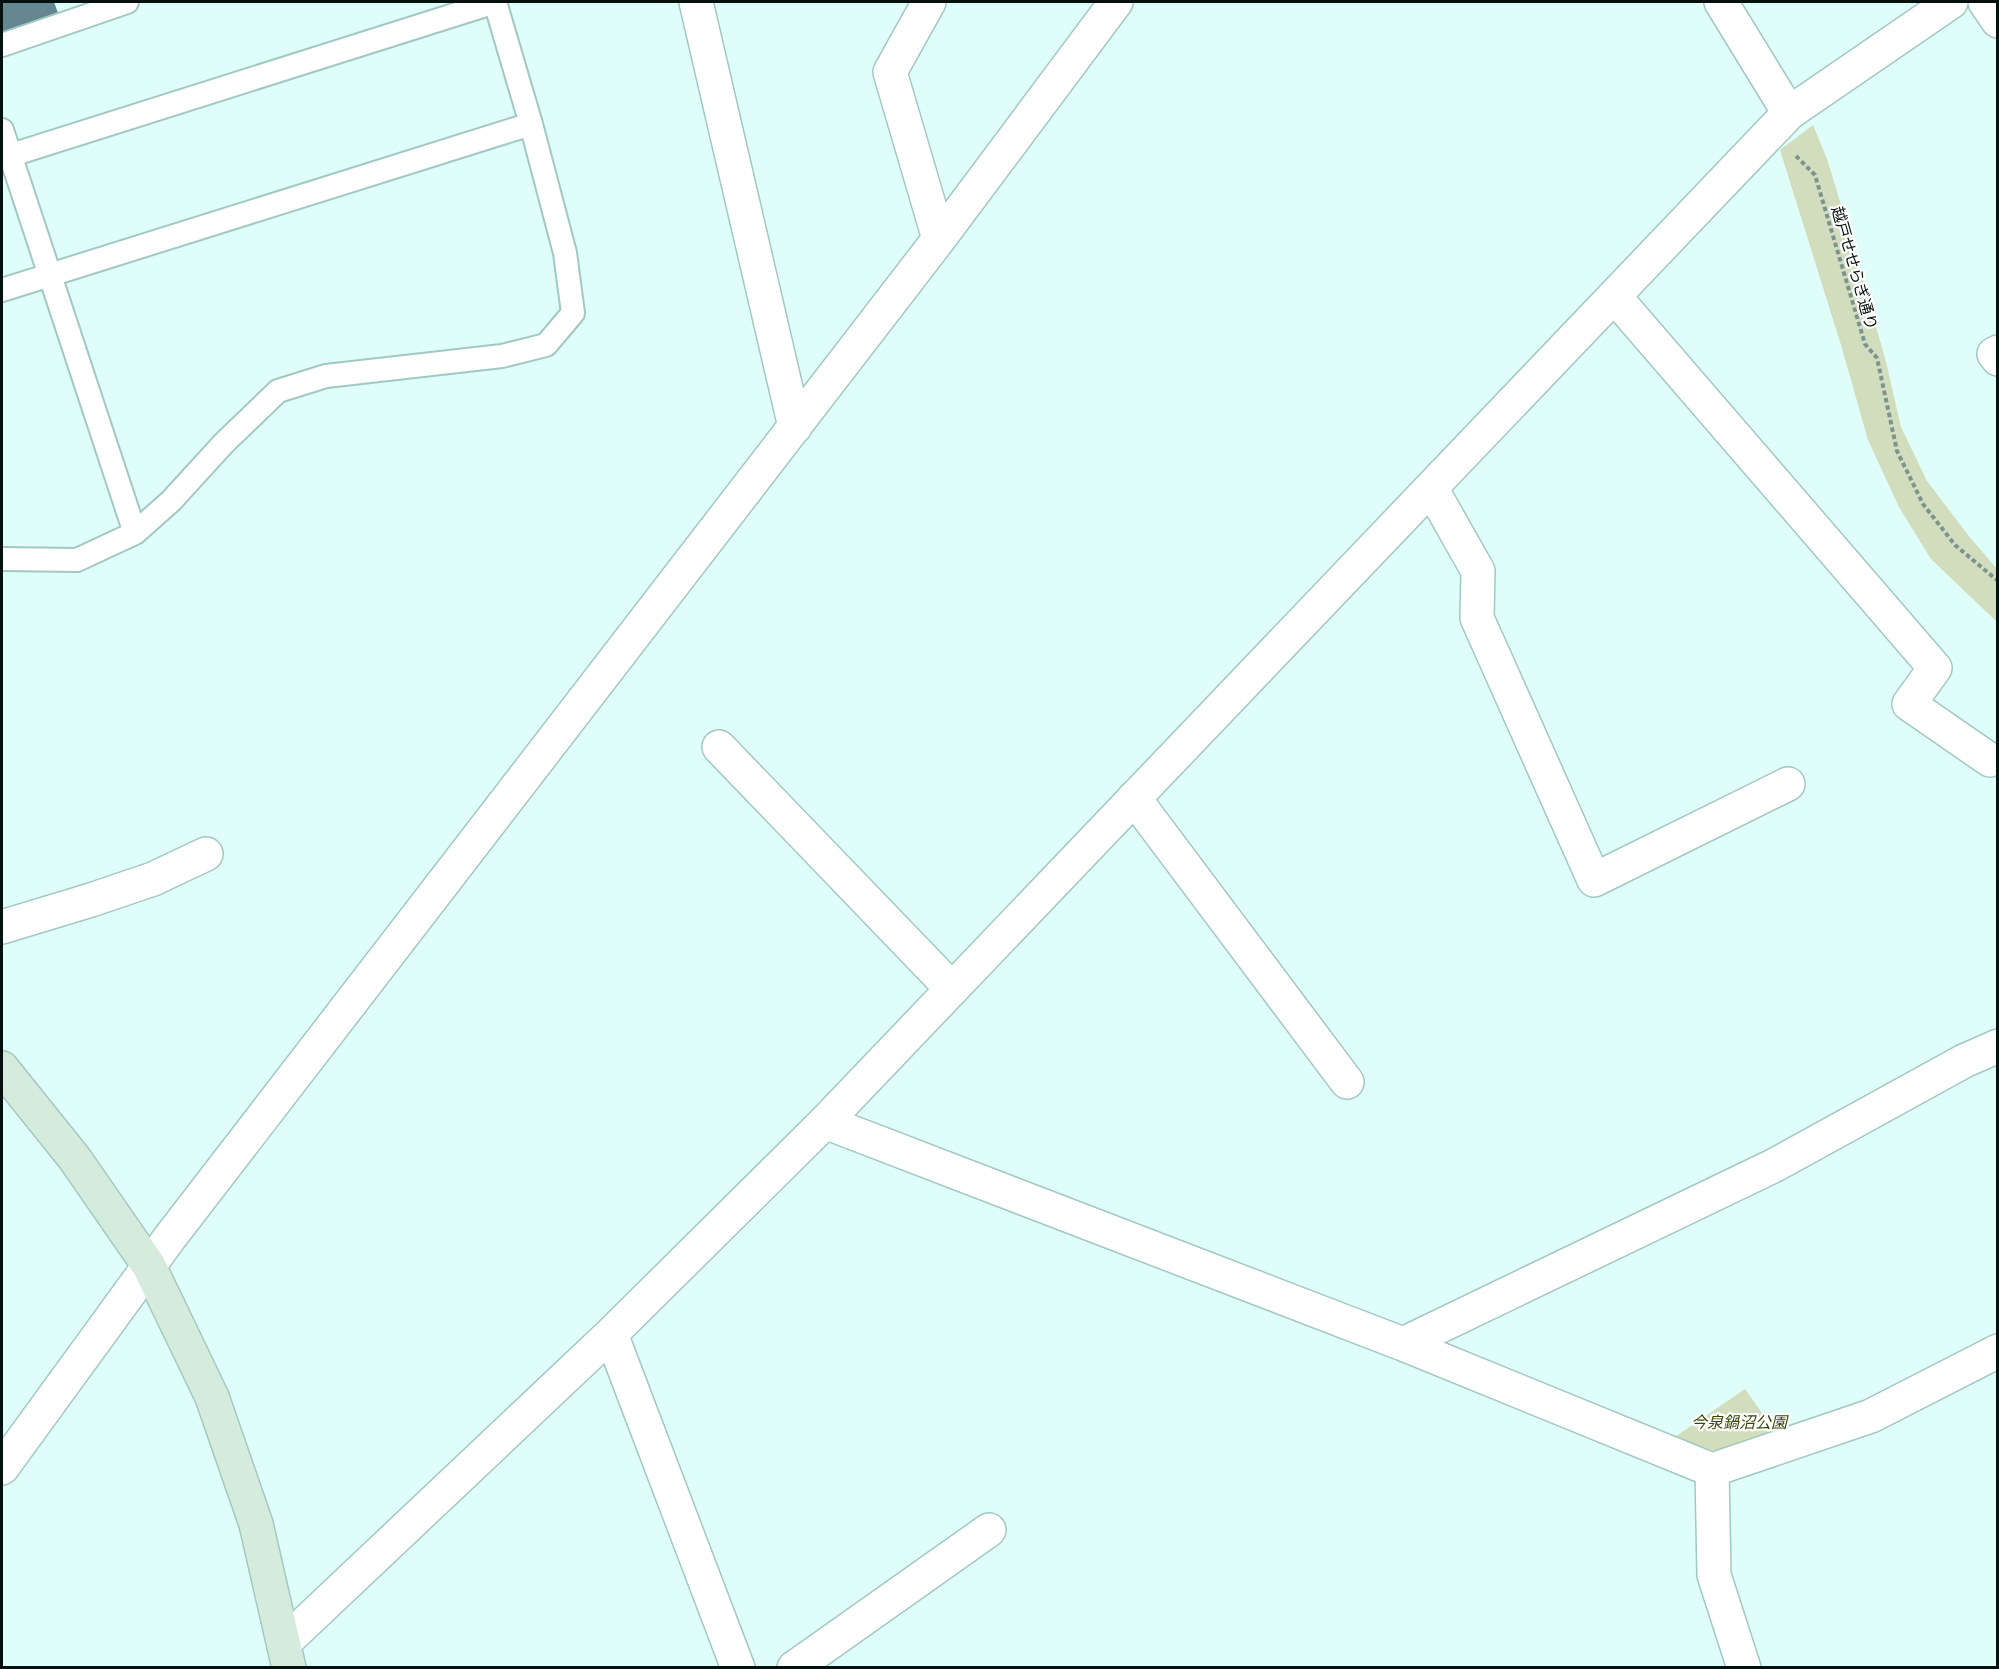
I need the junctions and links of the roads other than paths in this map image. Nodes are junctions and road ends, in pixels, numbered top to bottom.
1 (127, 2) edge
2 (495, 2) edge
3 (696, 2) edge
4 (929, 2) edge
5 (1116, 2) edge
6 (1721, 2) edge
7 (1952, 2) edge
8 (1985, 2) edge
9 (1998, 21) edge
10 (2, 45) edge
11 (1790, 113) junction
12 (531, 124) junction
13 (2, 130) edge
14 (6, 157) edge
15 (939, 239) junction
16 (51, 275) junction
17 (2, 290) edge
18 (1614, 296) junction
19 (1998, 352) edge
20 (1998, 359) edge
21 (795, 427) junction
22 (1431, 488) junction
23 (135, 533) junction
24 (2, 559) edge
25 (719, 747) dead end
26 (1990, 760) dead end
27 (1788, 784) dead end
28 (1134, 798) junction
29 (206, 854) dead end
30 (2, 927) edge
31 (952, 989) junction
32 (1998, 1046) edge
33 (2, 1068) edge
34 (1347, 1082) dead end
35 (825, 1122) junction
36 (148, 1266) junction
37 (611, 1334) junction
38 (1402, 1344) junction
39 (1998, 1351) edge
40 (2, 1468) edge
41 (1712, 1470) junction
42 (989, 1530) dead end
43 (287, 1655) edge
44 (738, 1668) edge
45 (794, 1668) edge
46 (1744, 1668) edge

1 - 10 lane
2 - 12 lane
2 - 14 lane
3 - 21 street
4 - 15 street
5 - 15 street
6 - 11 street
7 - 11 street
8 - 9 street
11 - 18 street
12 - 16 lane
12 - 23 lane
13 - 14 lane
14 - 16 lane
15 - 21 street
16 - 17 lane
16 - 23 lane
18 - 22 street
18 - 26 street
19 - 20 street
21 - 36 street
22 - 27 street
22 - 28 street
23 - 24 lane
25 - 31 street
28 - 31 street
28 - 34 street
29 - 30 street
31 - 35 street
32 - 38 street
33 - 36 street
35 - 37 street
35 - 38 street
36 - 40 street
36 - 43 street
37 - 43 street
37 - 44 street
38 - 41 street
39 - 41 street
41 - 46 street
42 - 45 street

